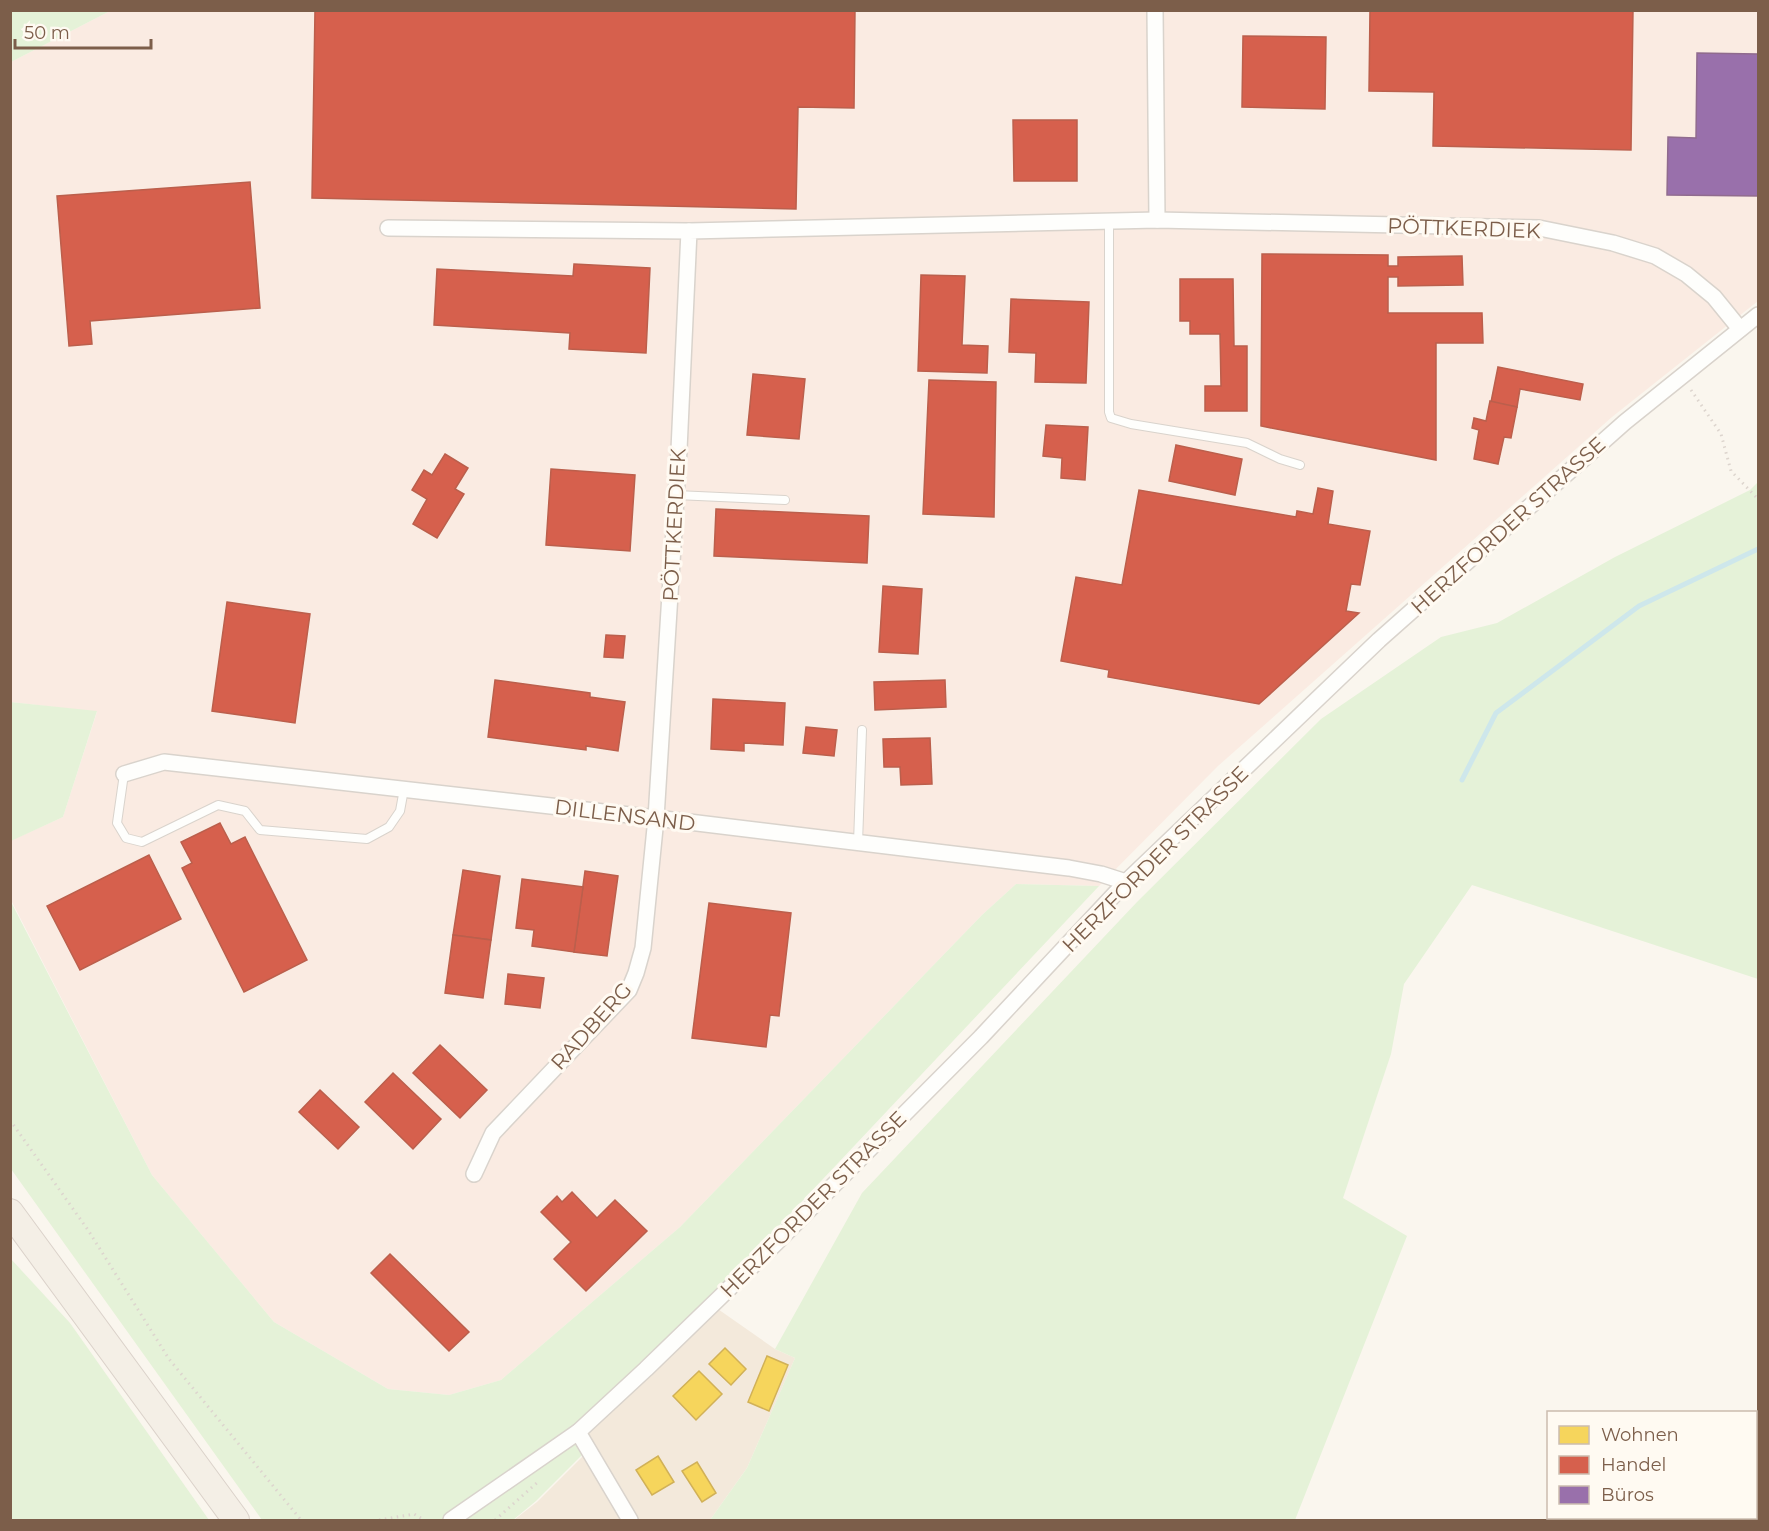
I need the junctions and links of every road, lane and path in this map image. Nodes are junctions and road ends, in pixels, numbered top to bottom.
1 (1154, 13) edge
2 (1157, 220) junction
3 (1109, 221) junction
4 (388, 228) dead end
5 (688, 231) junction
6 (1758, 315) edge
7 (1740, 329) junction
8 (1682, 376) junction
9 (1300, 465) dead end
10 (676, 495) junction
11 (1758, 499) edge
12 (785, 500) dead end
13 (862, 730) dead end
14 (123, 774) joint
15 (404, 789) junction
16 (656, 818) junction
17 (858, 843) junction
18 (1126, 882) junction
19 (10, 1120) edge
20 (474, 1174) dead end
21 (10, 1212) edge
22 (578, 1432) junction
23 (236, 1521) edge
24 (301, 1521) edge
25 (379, 1521) edge
26 (424, 1521) edge
27 (451, 1521) edge
28 (630, 1521) edge

1 - 2 street
2 - 3 street, PÖTTKERDIEK
2 - 7 street, PÖTTKERDIEK
3 - 5 street, PÖTTKERDIEK
3 - 9 lane
4 - 5 street, PÖTTKERDIEK
5 - 10 street, PÖTTKERDIEK
6 - 7 street, HERZFORDER STRASSE
7 - 8 street, HERZFORDER STRASSE
8 - 11 path
8 - 18 street, HERZFORDER STRASSE
10 - 12 lane
10 - 16 street, PÖTTKERDIEK
13 - 17 lane
14 - 15 street, DILLENSAND
14 - 15 lane
15 - 16 street, DILLENSAND
16 - 17 street, DILLENSAND
16 - 20 street, RADBERG
17 - 18 street, DILLENSAND
18 - 22 street, HERZFORDER STRASSE
19 - 24 path
21 - 23 main road
22 - 27 street, HERZFORDER STRASSE
22 - 28 street
25 - 26 path

